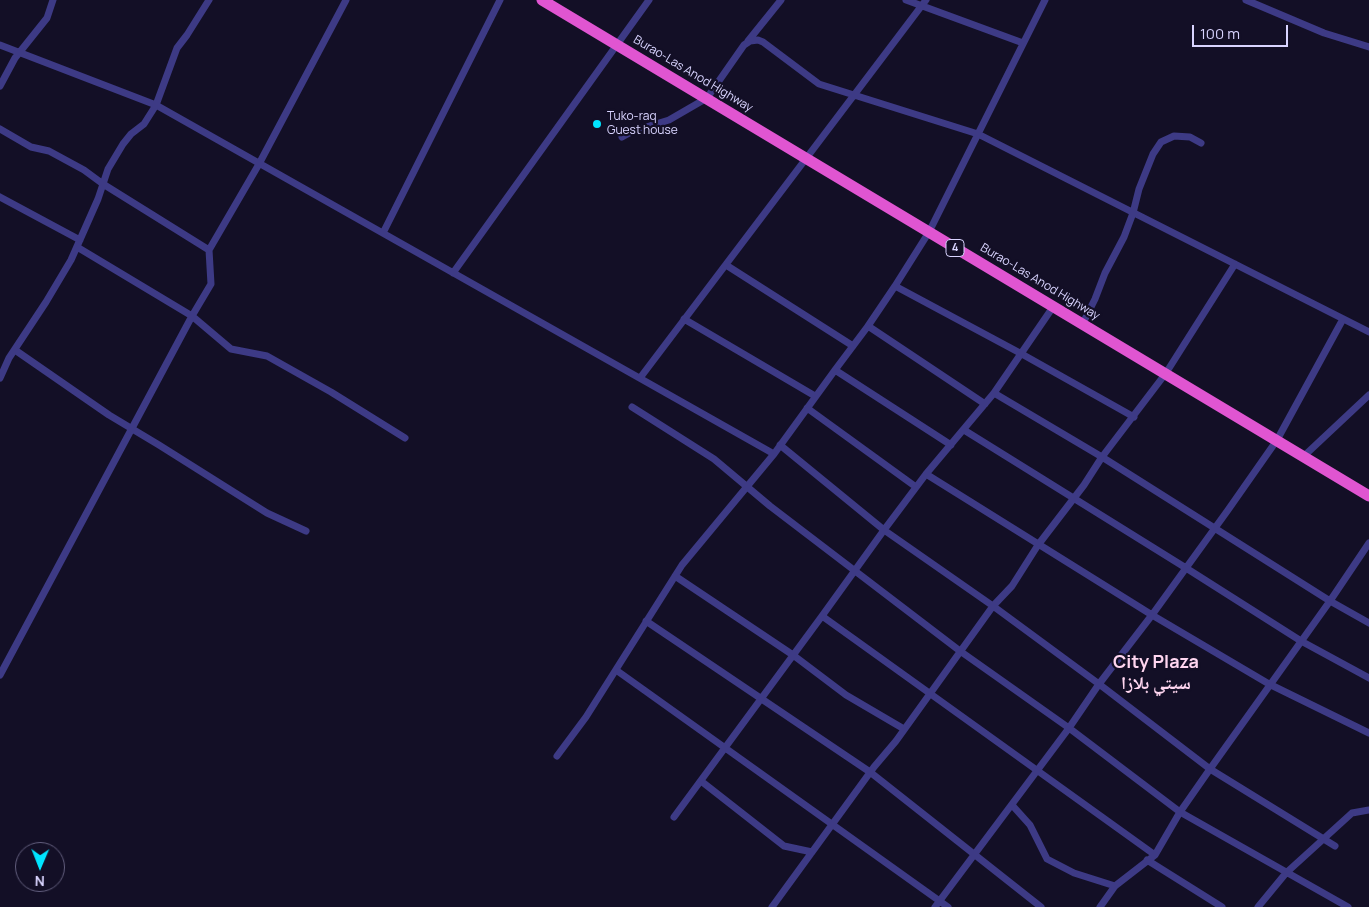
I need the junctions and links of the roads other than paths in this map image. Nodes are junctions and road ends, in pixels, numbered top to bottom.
1 (53, 0) edge
2 (209, 0) edge
3 (346, 0) edge
4 (500, 0) edge
5 (542, 0) edge
6 (649, 0) edge
7 (781, 0) edge
8 (906, 0) edge
9 (1045, 0) edge
10 (1246, 0) edge
11 (925, 3) edge
12 (1023, 43) junction
13 (617, 44) junction
14 (0, 45) edge
15 (744, 46) junction
16 (1369, 48) edge
17 (20, 53) junction
18 (0, 86) edge
19 (855, 95) junction
20 (707, 98) junction
21 (156, 105) junction
22 (0, 128) edge
23 (978, 134) junction
24 (622, 137) dead end
25 (1201, 144) dead end
26 (807, 158) junction
27 (260, 164) junction
28 (103, 184) junction
29 (0, 197) edge
30 (1133, 213) junction
31 (929, 232) junction
32 (382, 233) junction
33 (80, 240) junction
34 (77, 248) junction
35 (209, 250) junction
36 (1235, 264) junction
37 (726, 265) junction
38 (453, 273) junction
39 (895, 286) junction
40 (1053, 306) junction
41 (192, 316) junction
42 (684, 319) junction
43 (1344, 319) junction
44 (1083, 323) junction
45 (868, 326) junction
46 (1369, 332) edge
47 (853, 346) junction
48 (15, 350) junction
49 (1020, 353) junction
50 (835, 370) junction
51 (1166, 373) junction
52 (0, 378) edge
53 (640, 378) junction
54 (994, 393) junction
55 (815, 396) junction
56 (1369, 396) edge
57 (985, 404) junction
58 (632, 407) dead end
59 (807, 408) junction
60 (1134, 417) junction
61 (132, 429) junction
62 (964, 430) junction
63 (405, 438) dead end
64 (1277, 440) junction
65 (780, 445) junction
66 (951, 445) junction
67 (774, 454) junction
68 (1304, 456) junction
69 (1102, 457) junction
70 (926, 474) junction
71 (747, 487) junction
72 (916, 487) junction
73 (1369, 496) edge
74 (1074, 498) junction
75 (1214, 528) junction
76 (884, 530) junction
77 (306, 531) dead end
78 (1369, 543) edge
79 (1038, 545) junction
80 (1186, 568) junction
81 (855, 570) junction
82 (675, 576) junction
83 (1330, 601) junction
84 (993, 606) junction
85 (1152, 615) junction
86 (822, 616) junction
87 (646, 621) junction
88 (1369, 623) edge
89 (1300, 641) junction
90 (960, 651) junction
91 (793, 655) junction
92 (616, 670) junction
93 (0, 675) edge
94 (1369, 678) edge
95 (1099, 684) junction
96 (1269, 684) junction
97 (930, 692) junction
98 (761, 699) junction
99 (1069, 728) junction
100 (904, 729) junction
101 (1369, 733) edge
102 (724, 748) junction
103 (557, 756) dead end
104 (1210, 769) junction
105 (1038, 771) junction
106 (870, 772) junction
107 (700, 781) junction
108 (1012, 805) junction
109 (1369, 810) edge
110 (1180, 812) junction
111 (674, 817) dead end
112 (832, 824) junction
113 (1324, 839) junction
114 (1335, 846) dead end
115 (812, 852) junction
116 (974, 854) junction
117 (1155, 854) junction
118 (1148, 860) junction
119 (1286, 873) junction
120 (1115, 886) junction
121 (937, 904) edge
122 (772, 907) edge
123 (948, 907) edge
124 (1041, 907) edge
125 (1100, 907) edge
126 (1222, 907) edge
127 (1258, 907) edge
128 (1348, 907) edge

1 - 17 street
2 - 21 street
3 - 27 street
4 - 32 street
5 - 13 highway, Burao-Las Anod Highway / 4
6 - 13 street
7 - 15 street
8 - 11 street
9 - 12 street
10 - 16 street
11 - 12 street
11 - 19 street
12 - 23 street
13 - 20 highway, Burao-Las Anod Highway / 4
13 - 38 street
14 - 17 street
15 - 19 street
15 - 20 street
17 - 18 street
17 - 21 street
19 - 23 street
19 - 26 street
20 - 24 street
20 - 26 highway, Burao-Las Anod Highway / 4
21 - 27 street
21 - 28 street
22 - 28 street
23 - 30 street
23 - 31 street
25 - 30 street
26 - 31 highway, Burao-Las Anod Highway / 4
26 - 37 street
27 - 32 street
27 - 35 street
28 - 33 street
28 - 35 street
29 - 33 street
30 - 36 street
30 - 44 street
31 - 39 street
31 - 40 highway, Burao-Las Anod Highway / 4
32 - 38 street
33 - 34 street
34 - 41 street
34 - 48 street
35 - 41 street
36 - 43 street
36 - 51 street
37 - 42 street
37 - 47 street
38 - 53 street
39 - 45 street
39 - 49 street
40 - 44 highway, Burao-Las Anod Highway / 4
40 - 49 street
41 - 61 street
41 - 63 street
42 - 53 street
42 - 55 street
43 - 46 street
43 - 64 street
44 - 51 highway, Burao-Las Anod Highway / 4
45 - 47 street
45 - 57 street
47 - 50 street
48 - 52 street
48 - 61 street
49 - 54 street
49 - 60 street
50 - 55 street
50 - 66 street
51 - 60 street
51 - 64 highway, Burao-Las Anod Highway / 4
53 - 67 street
54 - 57 street
54 - 69 street
55 - 59 street
56 - 68 street
57 - 62 street
58 - 71 street
59 - 65 street
59 - 72 street
60 - 69 street
61 - 77 street
61 - 93 street
62 - 66 street
62 - 74 street
64 - 68 highway, Burao-Las Anod Highway / 4
64 - 75 street
65 - 67 street
65 - 76 street
66 - 70 street
67 - 71 street
68 - 73 highway, Burao-Las Anod Highway / 4
69 - 74 street
69 - 75 street
70 - 72 street
70 - 79 street
71 - 81 street
71 - 82 street
72 - 76 street
74 - 79 street
74 - 80 street
75 - 80 street
75 - 83 street
76 - 81 street
76 - 84 street
78 - 83 street
79 - 84 street
79 - 85 street
80 - 85 street
80 - 89 street
81 - 86 street
81 - 90 street
82 - 87 street
82 - 91 street
83 - 88 street
83 - 89 street
84 - 90 street
84 - 95 street
85 - 95 street
85 - 96 street
86 - 91 street
86 - 97 street
87 - 92 street
87 - 98 street
89 - 94 street
89 - 96 street
90 - 97 street
90 - 99 street
91 - 98 street
91 - 100 street
92 - 102 street
92 - 103 street
95 - 99 street
95 - 104 street
96 - 101 street
96 - 104 street
97 - 100 street
97 - 105 street
98 - 102 street
98 - 106 street
99 - 105 street
99 - 110 street
100 - 106 street
102 - 107 street
102 - 112 street
104 - 110 street
104 - 113 street
105 - 108 street
105 - 117 street
106 - 112 street
106 - 116 street
107 - 111 street
107 - 115 street
108 - 116 street
108 - 120 street
109 - 113 street
110 - 117 street
110 - 119 street
112 - 115 street
112 - 121 street
113 - 114 street
113 - 119 street
115 - 122 street
116 - 121 street
116 - 124 street
117 - 118 street
118 - 120 street
118 - 126 street
119 - 127 street
119 - 128 street
120 - 125 street
121 - 123 street

